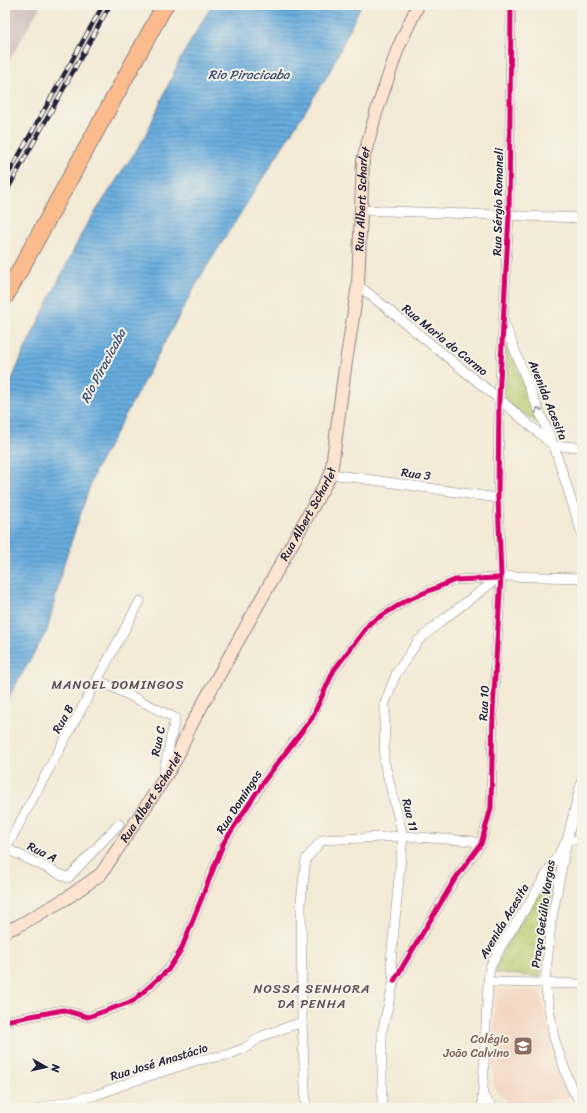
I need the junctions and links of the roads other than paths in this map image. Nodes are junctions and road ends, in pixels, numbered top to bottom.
1 (165, 5) edge
2 (418, 5) edge
3 (511, 5) edge
4 (361, 210) junction
5 (509, 215) junction
6 (582, 218) edge
7 (358, 285) junction
8 (5, 297) edge
9 (503, 322) junction
10 (499, 399) junction
11 (554, 446) junction
12 (582, 446) edge
13 (331, 474) junction
14 (498, 498) junction
15 (582, 534) edge
16 (499, 577) junction
17 (582, 578) edge
18 (140, 602) dead end
19 (98, 680) junction
20 (582, 780) edge
21 (162, 782) junction
22 (119, 824) dead end
23 (403, 836) junction
24 (567, 840) junction
25 (582, 840) edge
26 (481, 844) junction
27 (5, 848) edge
28 (5, 931) edge
29 (394, 981) junction
30 (488, 982) junction
31 (545, 983) junction
32 (582, 984) edge
33 (5, 1021) edge
34 (302, 1022) junction
35 (483, 1096) junction
36 (582, 1105) edge
37 (41, 1108) edge
38 (306, 1108) edge
39 (382, 1108) edge
40 (482, 1108) edge
41 (493, 1108) edge

1 - 8 highway
2 - 4 main road, Rua Albert Scharlet
3 - 5 street, Rua Sérgio Romaneli
4 - 5 street
4 - 7 main road, Rua Albert Scharlet
5 - 6 street
5 - 9 street, Rua Sérgio Romaneli
7 - 10 street, Rua Maria do Carmo
7 - 13 main road, Rua Albert Scharlet
9 - 10 street, Rua Sérgio Romaneli
11 -> 9 street, Avenida Acesita
10 - 11 street, Rua Maria do Carmo
10 - 14 street, Rua 10
11 - 12 street
11 - 15 street, Avenida Acesita
13 - 14 street, Rua 3
13 - 21 main road, Rua Albert Scharlet
14 - 16 street, Rua 10
16 - 17 street, Rua Domingos
16 - 23 street, Rua 11
16 - 26 street, Rua 10
16 - 33 street, Rua Domingos
18 - 19 street, Rua B
19 - 21 street, Rua C
19 - 27 street, Rua B
20 - 24 street, Avenida Acesita
21 - 28 main road, Rua Albert Scharlet
22 - 27 street, Rua A
23 - 26 street
23 - 29 street, Rua 11
23 - 34 street
24 - 25 street
24 - 30 street, Avenida Acesita
24 - 31 street, Praça Getúlio Vargas
26 - 29 street, Rua 10
29 - 39 street, Rua 11
30 - 31 street, Praça Getúlio Vargas
30 - 35 street, Avenida Acesita
31 - 32 street
31 - 36 street
34 - 37 street, Rua José Anastácio
34 - 38 street
35 - 40 street, Avenida Acesita
35 - 41 street

